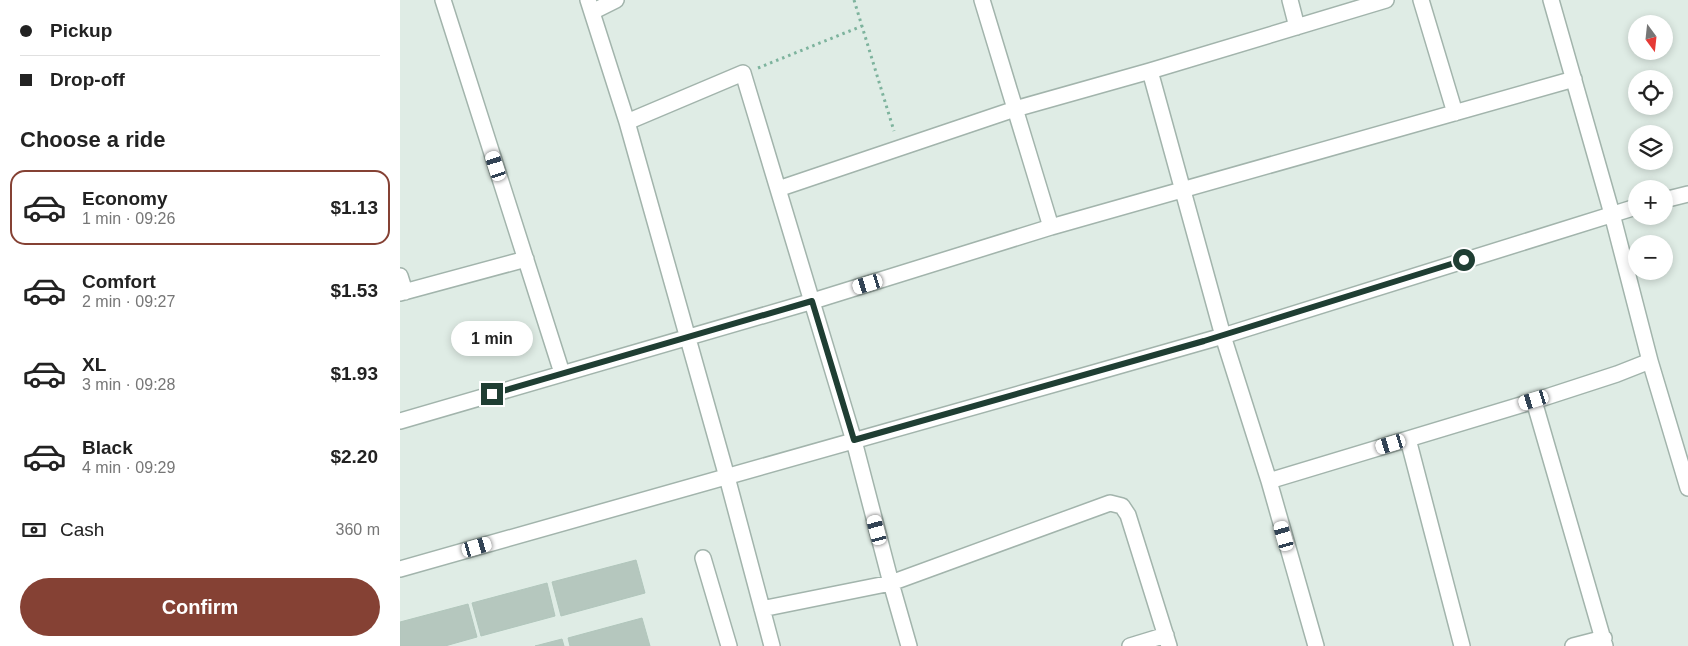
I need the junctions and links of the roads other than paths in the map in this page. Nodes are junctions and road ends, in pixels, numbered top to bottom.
1 (443, 0) edge
2 (616, 0) edge
3 (982, 0) edge
4 (1290, 0) edge
5 (1386, 0) edge
6 (1421, 0) edge
7 (1551, 0) edge
8 (590, 6) edge
9 (1297, 26) junction
10 (1150, 71) junction
11 (1574, 79) junction
12 (1014, 109) junction
13 (1455, 113) junction
14 (627, 122) junction
15 (778, 189) junction
16 (1182, 190) junction
17 (1688, 194) edge
18 (1673, 198) edge
19 (1628, 210) edge
20 (1612, 214) junction
21 (1051, 227) junction
22 (526, 259) junction
23 (400, 276) edge
24 (402, 293) edge
25 (812, 301) junction
26 (688, 336) junction
27 (1223, 336) junction
28 (1650, 361) junction
29 (562, 373) junction
30 (1534, 400) junction
31 (400, 420) edge
32 (1408, 439) junction
33 (854, 440) junction
34 (727, 477) junction
35 (1269, 481) junction
36 (1688, 488) edge
37 (703, 558) dead end
38 (400, 569) edge
39 (891, 583) junction
40 (762, 609) junction
41 (1167, 640) edge
42 (1604, 642) edge
43 (729, 646) edge
44 (772, 646) edge
45 (909, 646) edge
46 (1130, 646) edge
47 (1316, 646) edge
48 (1462, 646) edge
49 (1573, 646) edge

1 - 22 street
2 - 8 street
3 - 12 street
4 - 9 street
5 - 9 street
6 - 13 street
7 - 11 street
8 - 14 street
9 - 10 street
10 - 12 street
10 - 16 street
11 - 13 street
11 - 20 street
12 - 15 street
12 - 21 street
13 - 16 street
14 - 15 street
14 - 26 street
15 - 25 street
16 - 21 street
16 - 27 street
17 - 18 street
19 - 20 street
20 - 27 street
20 - 28 street
21 - 25 street
22 - 24 street
22 - 29 street
23 - 24 street
25 - 26 street
25 - 33 street
26 - 29 street
26 - 34 street
27 - 33 street
27 - 35 street
28 - 30 street
28 - 36 street
29 - 31 street
30 - 32 street
30 - 42 street
32 - 35 street
32 - 48 street
33 - 34 street
33 - 39 street
34 - 38 street
34 - 40 street
35 - 47 street
37 - 43 street
39 - 40 street
39 - 41 street
39 - 45 street
40 - 44 street
41 - 46 street
42 - 49 street

